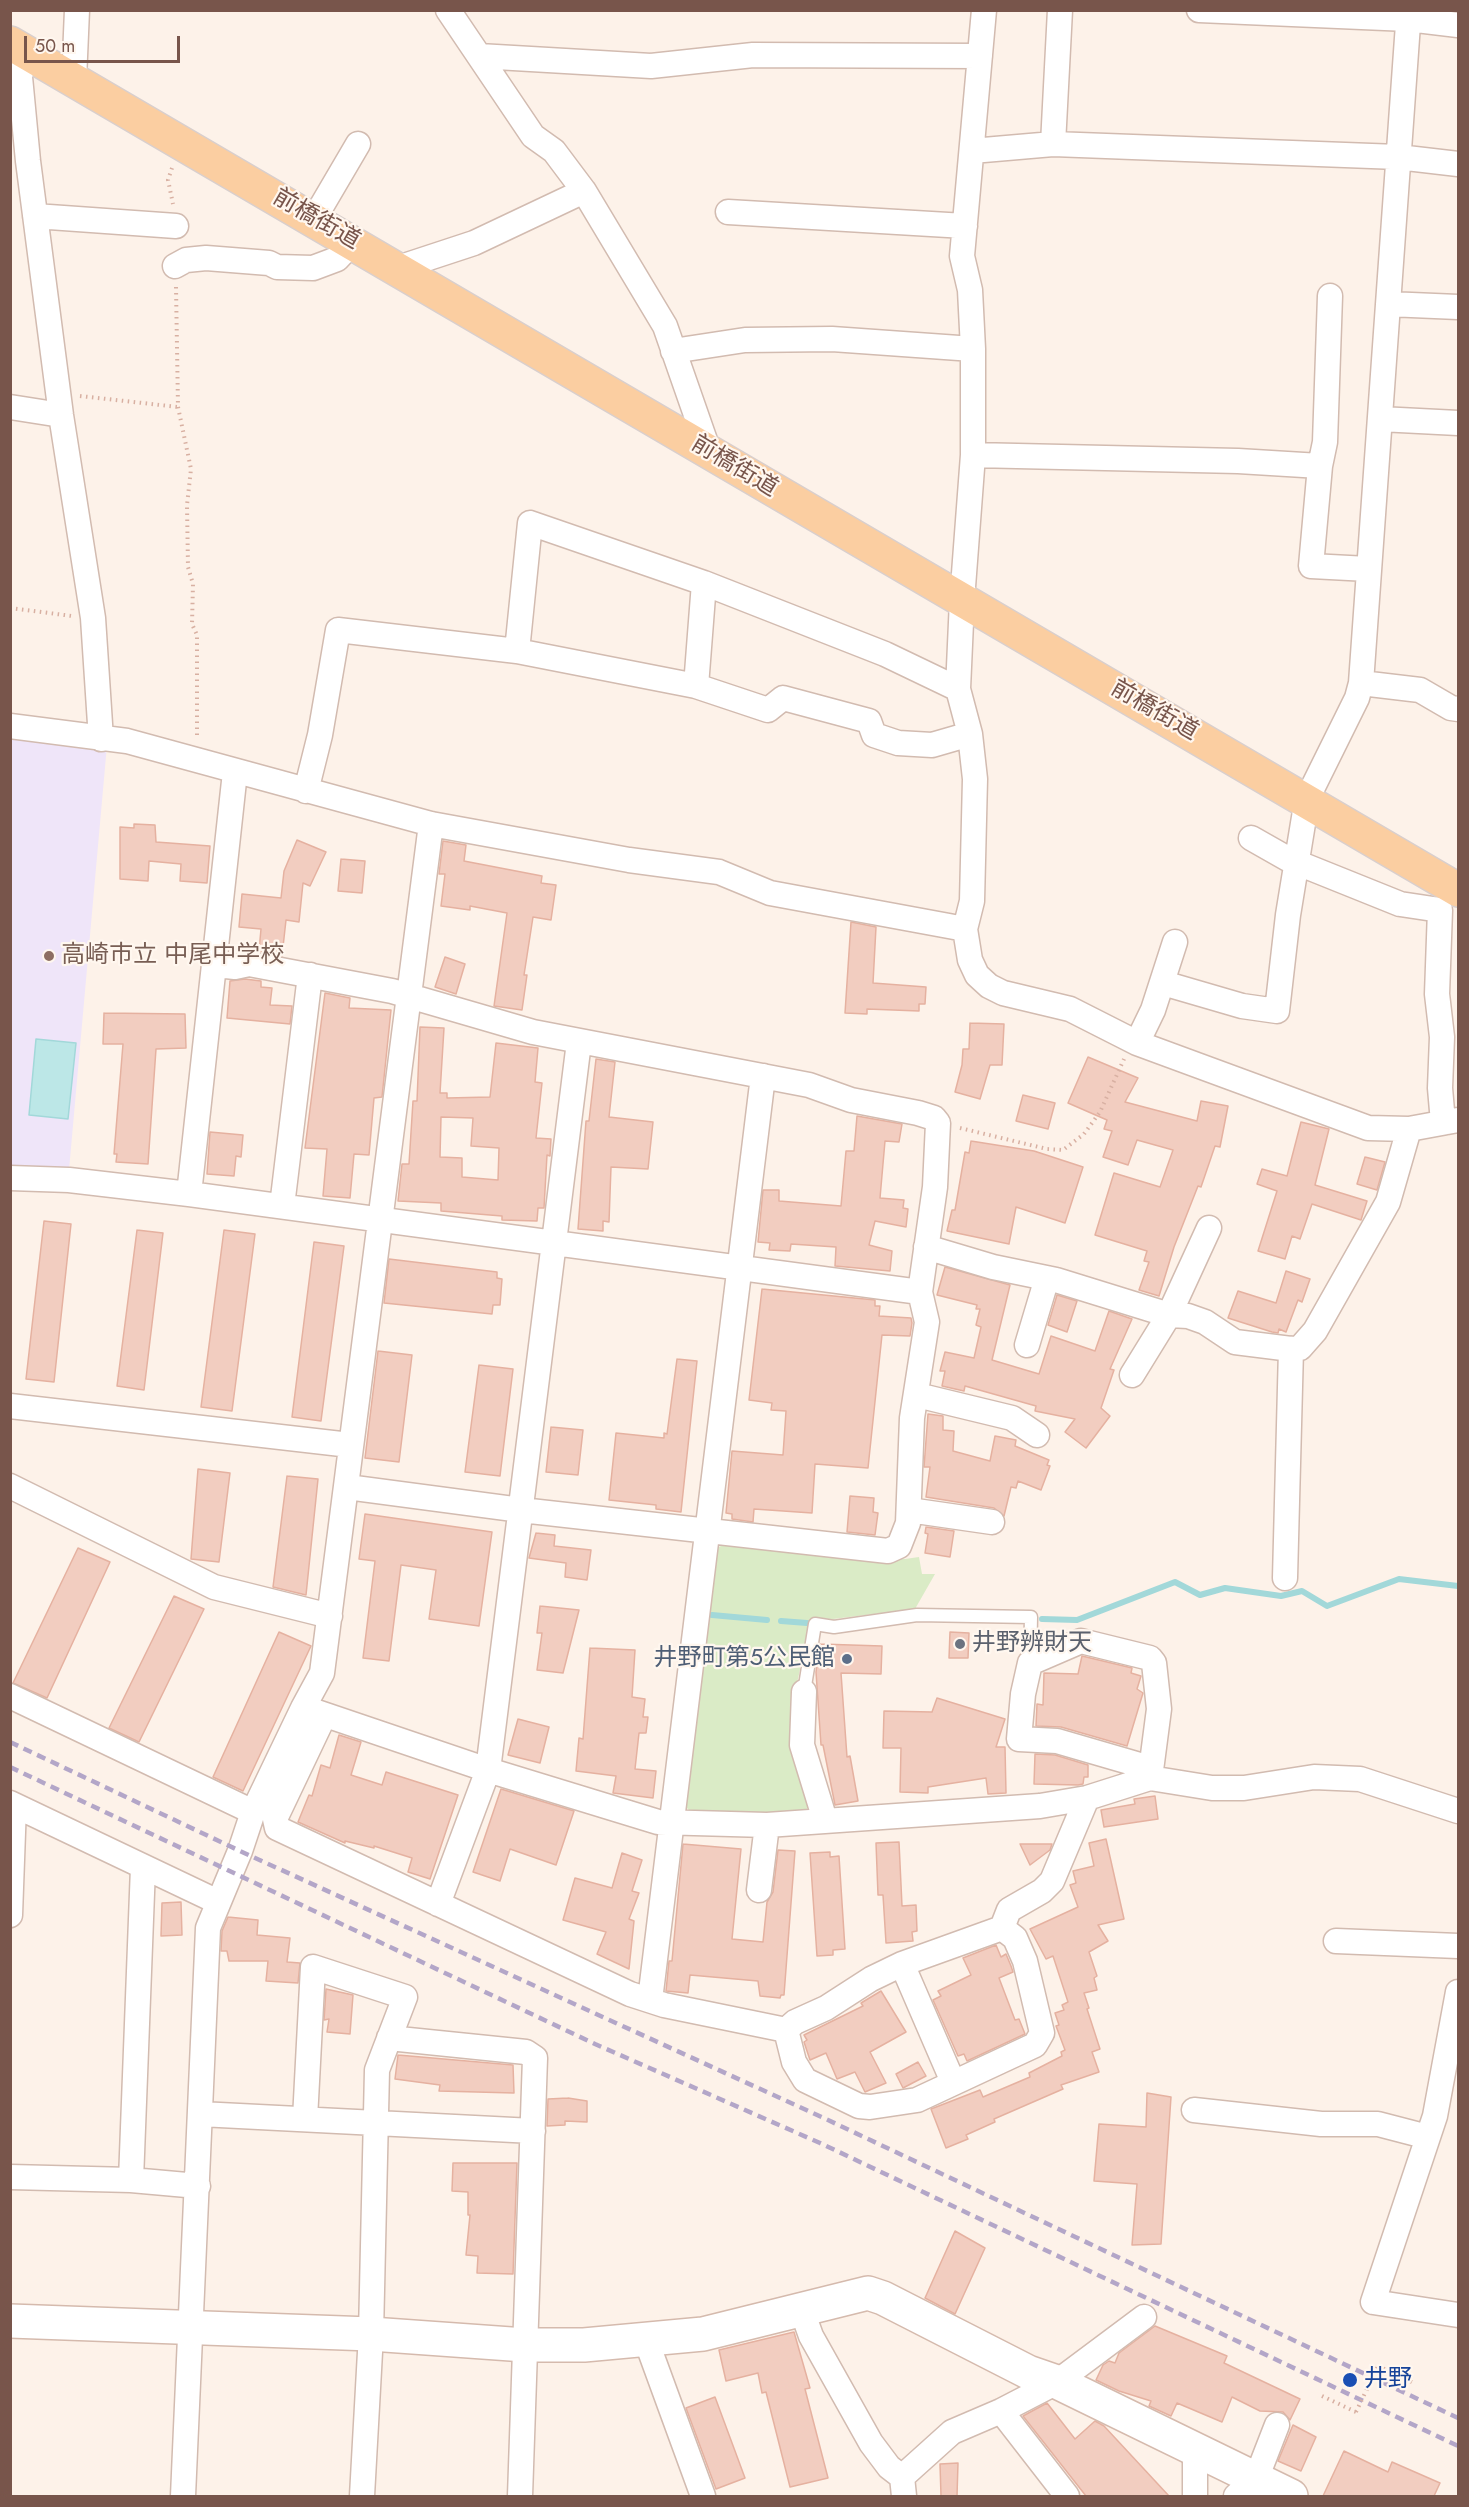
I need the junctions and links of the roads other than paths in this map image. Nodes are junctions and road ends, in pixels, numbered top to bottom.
1 (77, 10) edge
2 (448, 10) edge
3 (984, 10) edge
4 (1060, 10) edge
5 (1199, 10) edge
6 (1409, 15) edge
7 (1458, 25) edge
8 (18, 47) edge
9 (479, 56) junction
10 (980, 57) junction
11 (74, 80) junction
12 (358, 144) dead end
13 (1053, 144) junction
14 (972, 151) junction
15 (1398, 157) junction
16 (1458, 164) edge
17 (584, 191) junction
18 (728, 212) dead end
19 (35, 216) junction
20 (314, 219) junction
21 (176, 226) road end
22 (965, 226) junction
23 (354, 242) junction
24 (175, 266) road end
25 (399, 268) junction
26 (1330, 296) dead end
27 (1388, 304) junction
28 (1458, 307) edge
29 (974, 349) junction
30 (673, 351) junction
31 (59, 404) junction
32 (10, 407) edge
33 (1380, 419) junction
34 (1458, 423) edge
35 (709, 452) junction
36 (973, 455) junction
37 (1320, 466) junction
38 (1368, 569) junction
39 (704, 583) junction
40 (962, 600) junction
41 (517, 651) junction
42 (1361, 682) junction
43 (696, 686) junction
44 (958, 689) junction
45 (1458, 709) edge
46 (10, 726) edge
47 (970, 734) junction
48 (101, 739) junction
49 (235, 772) junction
50 (306, 791) junction
51 (1307, 799) junction
52 (431, 824) junction
53 (1251, 838) dead end
54 (1299, 864) junction
55 (1422, 869) junction
56 (1458, 890) edge
57 (1412, 906) junction
58 (965, 929) junction
59 (1175, 942) dead end
60 (216, 965) junction
61 (310, 975) junction
62 (1163, 983) junction
63 (408, 995) junction
64 (579, 1042) junction
65 (1134, 1042) junction
66 (763, 1076) junction
67 (1453, 1121) edge
68 (1409, 1129) junction
69 (10, 1178) edge
70 (189, 1194) junction
71 (282, 1206) junction
72 (381, 1220) junction
73 (1209, 1228) dead end
74 (554, 1243) junction
75 (926, 1247) junction
76 (741, 1267) junction
77 (1047, 1278) junction
78 (920, 1292) junction
79 (1168, 1315) junction
80 (1027, 1345) dead end
81 (1291, 1349) junction
82 (1132, 1375) dead end
83 (916, 1395) junction
84 (10, 1406) edge
85 (1037, 1435) dead end
86 (350, 1445) junction
87 (10, 1486) edge
88 (347, 1486) junction
89 (521, 1510) junction
90 (909, 1510) junction
91 (992, 1522) dead end
92 (708, 1530) junction
93 (1285, 1578) dead end
94 (330, 1616) junction
95 (1030, 1665) junction
96 (804, 1692) joint
97 (10, 1696) edge
98 (313, 1712) junction
99 (488, 1770) junction
100 (1150, 1773) junction
101 (1087, 1798) junction
102 (12, 1804) edge
103 (1458, 1811) edge
104 (254, 1812) junction
105 (825, 1820) junction
106 (672, 1822) junction
107 (767, 1825) junction
108 (143, 1867) junction
109 (759, 1890) dead end
110 (218, 1902) junction
111 (438, 1904) junction
112 (10, 1915) edge
113 (1002, 1928) junction
114 (1336, 1941) dead end
115 (1458, 1946) edge
116 (902, 1964) junction
117 (1458, 1992) edge
118 (650, 2000) junction
119 (786, 2030) junction
120 (389, 2038) junction
121 (953, 2082) junction
122 (1194, 2110) dead end
123 (200, 2114) junction
124 (305, 2118) junction
125 (375, 2123) junction
126 (532, 2132) junction
127 (1428, 2137) junction
128 (10, 2177) edge
129 (131, 2180) junction
130 (198, 2186) junction
131 (801, 2308) junction
132 (1458, 2314) edge
133 (1144, 2317) dead end
134 (10, 2321) edge
135 (191, 2328) junction
136 (371, 2334) junction
137 (646, 2340) junction
138 (525, 2345) junction
139 (1057, 2382) junction
140 (1001, 2411) junction
141 (1277, 2425) dead end
142 (1195, 2448) junction
143 (903, 2487) edge
144 (1266, 2491) edge
145 (183, 2496) edge
146 (362, 2496) edge
147 (520, 2496) edge
148 (703, 2496) edge
149 (1067, 2496) edge
150 (1195, 2496) edge

1 - 11 street
2 - 9 street
3 - 10 street
4 - 13 street
5 - 6 street
6 - 7 street
6 - 15 street
8 - 11 main road, 前橋街道
8 - 19 street
9 - 10 street
9 - 17 street
10 - 14 street
11 - 20 main road, 前橋街道
12 - 20 street
13 - 14 street
13 - 15 street
14 - 22 street
15 - 16 street
15 - 27 street
17 - 25 street
17 - 30 street
18 - 22 street
19 - 21 street
19 - 31 street
20 - 23 main road, 前橋街道
22 - 29 street
23 - 24 street
23 - 25 main road, 前橋街道
25 - 35 main road, 前橋街道
26 - 37 street
27 - 28 street
27 - 33 street
29 - 30 street
29 - 36 street
30 - 35 street
31 - 32 street
31 - 48 street
33 - 34 street
33 - 38 street
35 - 40 main road, 前橋街道
36 - 37 street
36 - 40 street
37 - 38 street
38 - 42 street
39 - 41 street
39 - 43 street
39 - 44 street
40 - 44 street
40 - 51 main road, 前橋街道
41 - 43 street
41 - 50 street
42 - 45 street
42 - 51 street
43 - 47 street
44 - 47 street
46 - 48 street
47 - 58 street
48 - 49 street
49 - 50 street
49 - 60 street
50 - 52 street
51 - 54 street
51 - 55 main road, 前橋街道
52 - 58 street
52 - 63 street
53 - 54 street
54 - 57 street
54 - 62 street
55 - 56 main road, 前橋街道
55 - 57 street
57 - 67 street
58 - 65 street
59 - 62 street
60 - 61 street
60 - 70 street
61 - 63 street
61 - 71 street
62 - 65 street
63 - 64 street
63 - 72 street
64 - 66 street
64 - 74 street
65 - 68 street
66 - 75 street
66 - 76 street
67 - 68 street
68 - 81 street
69 - 70 street
70 - 71 street
71 - 72 street
72 - 74 street
72 - 86 street
73 - 79 street
74 - 76 street
74 - 89 street
75 - 77 street
75 - 78 street
76 - 78 street
76 - 92 street
77 - 79 street
77 - 80 street
78 - 83 street
79 - 81 street
79 - 82 street
81 - 93 street
83 - 85 street
83 - 90 street
84 - 86 street
86 - 88 street
87 - 94 street
88 - 89 street
88 - 94 street
89 - 92 street
89 - 99 street
90 - 91 street
90 - 92 street
92 - 106 street
94 - 98 street
95 - 96 lane
95 - 100 street
95 - 100 street
96 - 105 street
97 - 104 street
98 - 99 street
98 - 104 street
98 - 111 street
99 - 106 street
99 - 111 street
100 - 101 street
100 - 103 street
101 - 105 street
101 - 113 street
102 - 108 street
102 - 112 street
104 - 110 street
105 - 107 street
106 - 107 street
106 - 118 street
107 - 109 street
108 - 110 street
108 - 129 street
110 - 123 street
111 - 118 street
113 - 116 street
113 - 121 street
114 - 115 street
116 - 119 street
116 - 121 street
117 - 127 street
118 - 119 street
119 - 121 street
120 - 124 street
120 - 125 street
120 - 126 street
122 - 127 street
123 - 124 street
123 - 130 street
124 - 125 street
125 - 126 street
125 - 136 street
126 - 138 street
127 - 132 street
128 - 129 street
129 - 130 street
130 - 135 street
131 - 137 street
131 - 139 street
131 - 143 street
133 - 139 street
134 - 135 street
135 - 136 street
135 - 145 street
136 - 138 street
136 - 146 street
137 - 138 street
137 - 148 street
138 - 147 street
139 - 140 street
139 - 142 street
140 - 143 street
140 - 149 street
141 - 144 street
142 - 144 street
142 - 150 street

